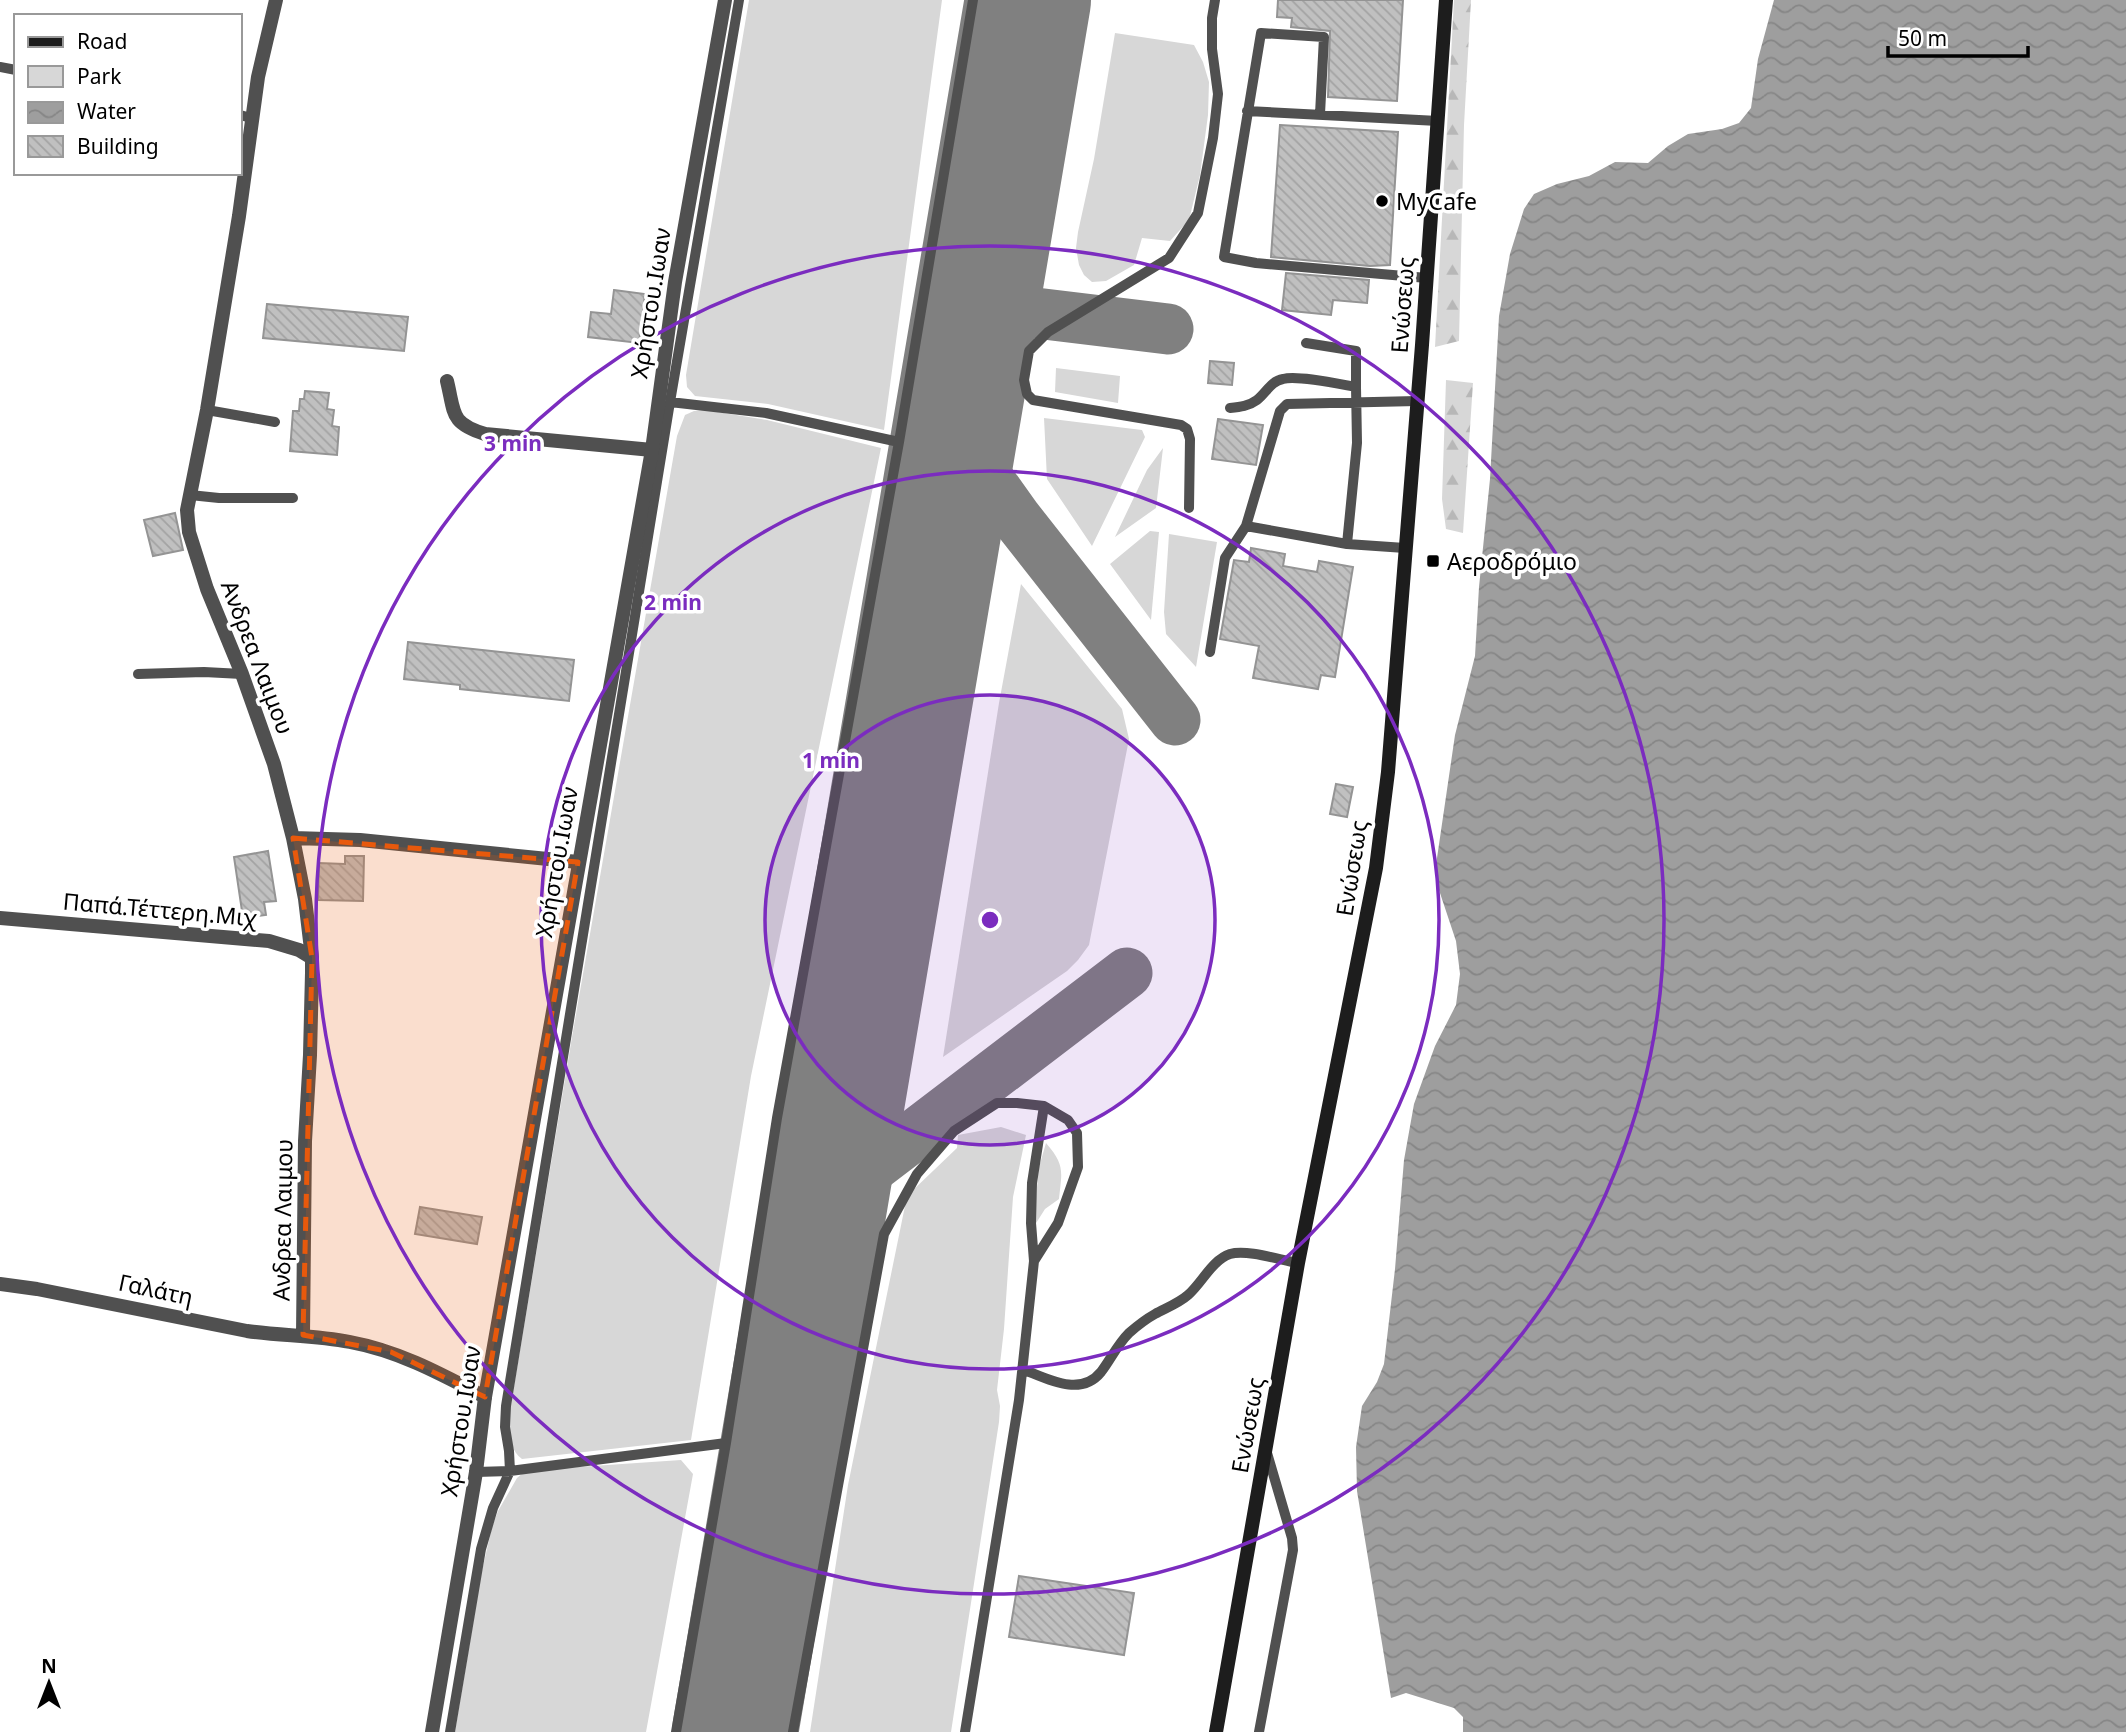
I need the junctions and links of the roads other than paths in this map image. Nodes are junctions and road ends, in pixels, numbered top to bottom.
1 (276, 0) edge
2 (725, 0) edge
3 (739, 0) edge
4 (973, 0) edge
5 (1215, 0) edge
6 (1446, 0) edge
7 (1247, 111) junction
8 (1320, 114) junction
9 (246, 117) edge
10 (1437, 121) junction
11 (242, 174) edge
12 (242, 175) edge
13 (1427, 278) junction
14 (1306, 343) dead end
15 (447, 381) dead end
16 (1356, 387) junction
17 (1357, 401) junction
18 (1417, 401) junction
19 (670, 402) junction
20 (1230, 408) dead end
21 (207, 410) junction
22 (275, 422) dead end
23 (899, 442) junction
24 (652, 450) junction
25 (190, 495) junction
26 (293, 498) dead end
27 (1189, 508) dead end
28 (1246, 526) junction
29 (1348, 544) junction
30 (1405, 548) junction
31 (1210, 652) dead end
32 (138, 674) dead end
33 (242, 674) junction
34 (293, 838) junction
35 (578, 862) junction
36 (0, 918) edge
37 (312, 958) junction
38 (1044, 1106) junction
39 (1034, 1261) junction
40 (1298, 1263) junction
41 (0, 1284) edge
42 (303, 1335) junction
43 (1022, 1369) junction
44 (485, 1397) junction
45 (726, 1443) junction
46 (1266, 1451) junction
47 (510, 1471) junction
48 (476, 1472) junction
49 (432, 1732) edge
50 (450, 1732) edge
51 (676, 1732) edge
52 (793, 1732) edge
53 (965, 1732) edge
54 (1216, 1732) edge
55 (1259, 1732) edge

1 - 9 street, Ανδρεα Λαιμου
2 - 24 street, Χρήστου.Ιωαν
3 - 19 lane
4 - 23 lane
5 - 27 lane
6 - 10 main road, Ενώσεως
7 - 8 lane
7 - 8 lane
7 - 13 lane
8 - 10 lane
9 - 11 street, Ανδρεα Λαιμου
10 - 13 main road, Ενώσεως
12 - 21 street, Ανδρεα Λαιμου
13 - 18 main road, Ενώσεως
14 - 16 lane
15 - 24 street
16 - 17 lane
16 - 20 lane
17 - 18 lane
17 - 28 lane
17 - 29 lane
18 - 30 main road, Ενώσεως
19 - 23 lane
19 - 47 lane
21 - 22 lane
21 - 25 street, Ανδρεα Λαιμου
23 - 45 lane
24 - 35 street, Χρήστου.Ιωαν
25 - 26 lane
25 - 33 street, Ανδρεα Λαιμου
28 - 29 lane
28 - 31 lane
29 - 30 lane
30 - 40 main road, Ενώσεως
32 - 33 lane
33 - 34 street, Ανδρεα Λαιμου
34 - 35 street
34 - 37 street, Ανδρεα Λαιμου
35 - 44 street, Χρήστου.Ιωαν
36 - 37 street, Παπά.Τέττερη.Μιχ
37 - 42 street, Ανδρεα Λαιμου
38 - 39 lane
38 - 39 lane
38 - 52 lane
39 - 43 lane
40 - 43 lane
40 - 46 main road, Ενώσεως
41 - 42 street, Γαλάτη
42 - 44 street, Γαλάτη
43 - 53 lane
44 - 48 street, Χρήστου.Ιωαν
45 - 47 lane
45 - 51 lane
46 - 54 main road, Ενώσεως
46 - 55 lane
47 - 48 lane
47 - 50 lane
48 - 49 street, Χρήστου.Ιωαν

